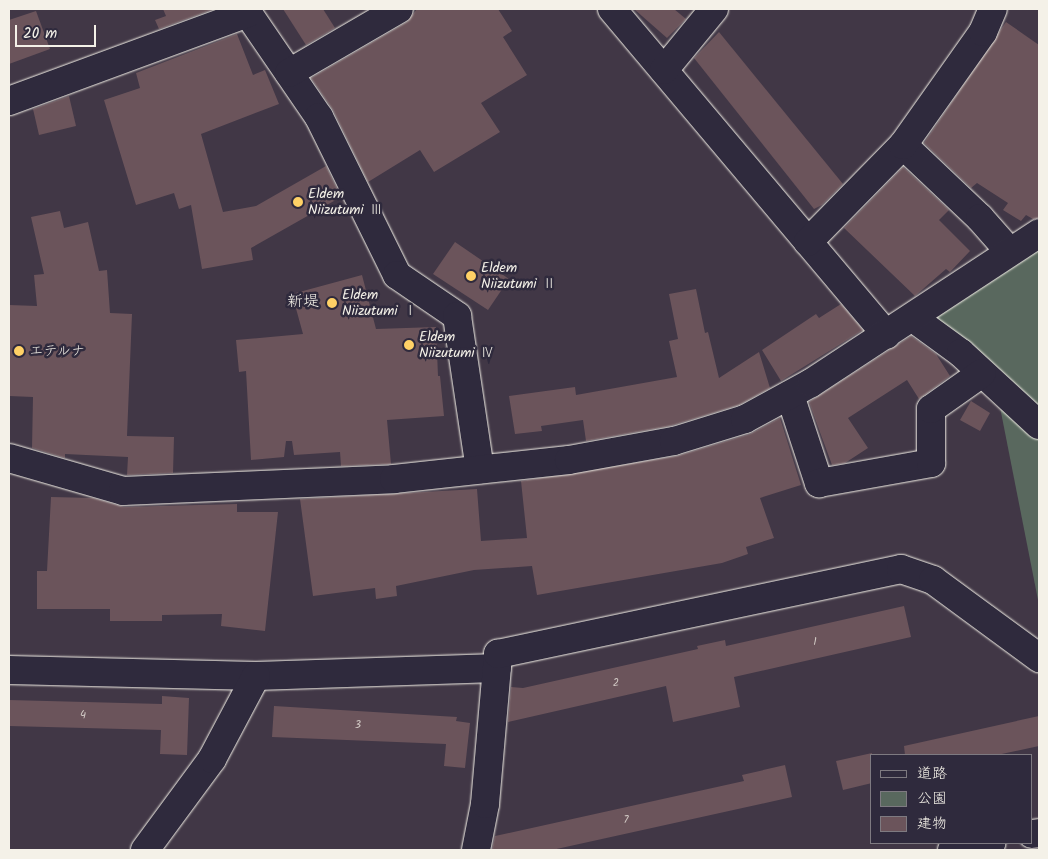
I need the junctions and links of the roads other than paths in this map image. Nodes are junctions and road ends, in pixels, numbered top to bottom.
1 (399, 9) edge
2 (612, 9) edge
3 (714, 9) edge
4 (993, 9) edge
5 (247, 11) edge
6 (664, 70) junction
7 (289, 73) junction
8 (9, 101) edge
9 (903, 145) junction
10 (1039, 233) edge
11 (808, 242) junction
12 (1010, 252) junction
13 (912, 318) junction
14 (887, 335) junction
15 (982, 373) junction
16 (790, 394) junction
17 (1039, 425) edge
18 (9, 458) edge
19 (480, 469) junction
20 (1039, 658) edge
21 (497, 668) junction
22 (9, 670) edge
23 (256, 676) junction
24 (985, 844) edge
25 (145, 850) edge
26 (476, 850) edge
27 (952, 850) edge

1 - 7 street
2 - 6 street
3 - 6 street
4 - 9 street
5 - 7 street
5 - 8 street
6 - 11 street
7 - 19 street
9 - 11 street
9 - 12 street
10 - 12 street
11 - 14 street
12 - 13 street
13 - 14 street
13 - 15 street
14 - 16 street
15 - 16 street
15 - 17 street
16 - 19 street
18 - 19 street
20 - 21 street
21 - 23 street
21 - 26 street
22 - 23 street
23 - 25 street
24 - 27 street

